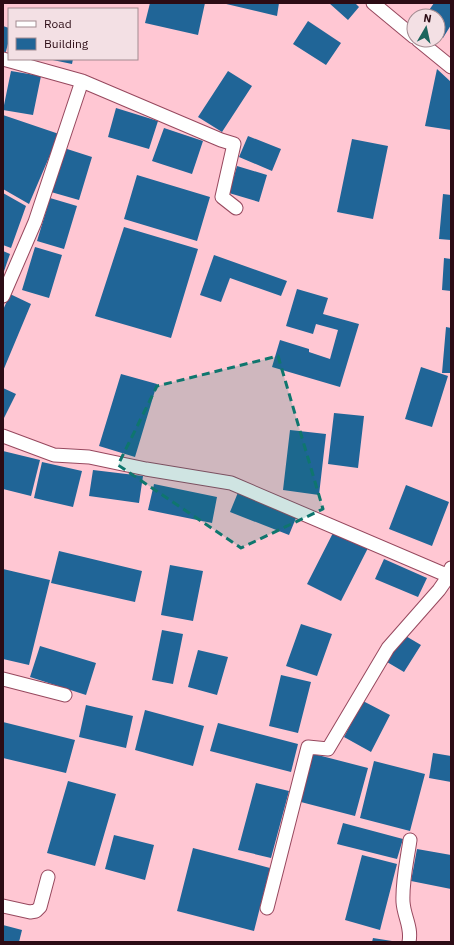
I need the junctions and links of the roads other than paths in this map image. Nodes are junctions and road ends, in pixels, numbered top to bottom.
1 (373, 3) edge
2 (406, 30) edge
3 (428, 48) edge
4 (3, 59) edge
5 (451, 67) edge
6 (82, 81) junction
7 (236, 208) dead end
8 (3, 296) edge
9 (3, 436) edge
10 (450, 574) edge
11 (3, 679) edge
12 (65, 695) dead end
13 (410, 840) dead end
14 (48, 877) dead end
15 (3, 906) edge
16 (267, 908) dead end
17 (409, 942) edge

1 - 2 street
3 - 5 street
4 - 6 street
6 - 7 street
6 - 8 street
9 - 10 street
10 - 16 street
11 - 12 street
13 - 17 street
14 - 15 street

